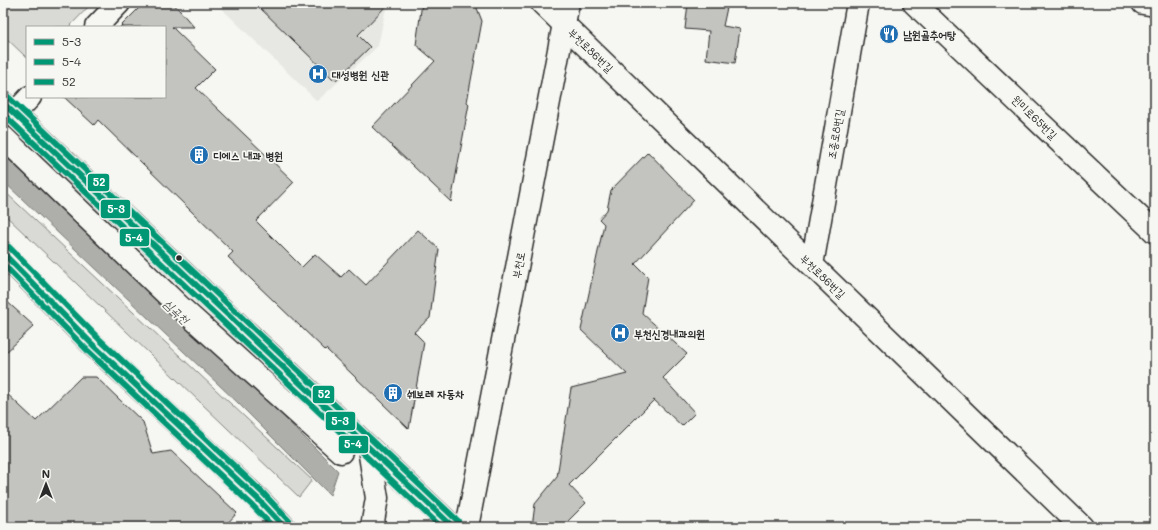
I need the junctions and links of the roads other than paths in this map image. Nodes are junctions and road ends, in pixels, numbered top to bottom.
1 (119, 3) edge
2 (542, 3) edge
3 (568, 3) edge
4 (858, 3) edge
5 (914, 3) edge
6 (1143, 3) edge
7 (1155, 5) edge
8 (564, 24) junction
9 (97, 26) edge
10 (28, 98) edge
11 (9, 108) edge
12 (3, 137) edge
13 (1155, 232) edge
14 (3, 253) edge
15 (812, 265) junction
16 (370, 449) junction
17 (341, 452) dead end
18 (284, 527) edge
19 (372, 527) edge
20 (453, 527) edge
21 (467, 527) edge
22 (1082, 527) edge

1 - 9 street
2 - 8 street, 부천로86번길
3 - 8 street, 부천로
4 - 15 street, 조종로8번길
5 - 13 street, 원미로65번길
6 - 7 street
8 - 15 street, 부천로86번길
8 - 21 street, 부천로
10 - 11 street
11 - 16 street
12 - 17 street
14 - 18 street
15 - 22 street, 부천로86번길
16 - 19 street
16 - 20 street

